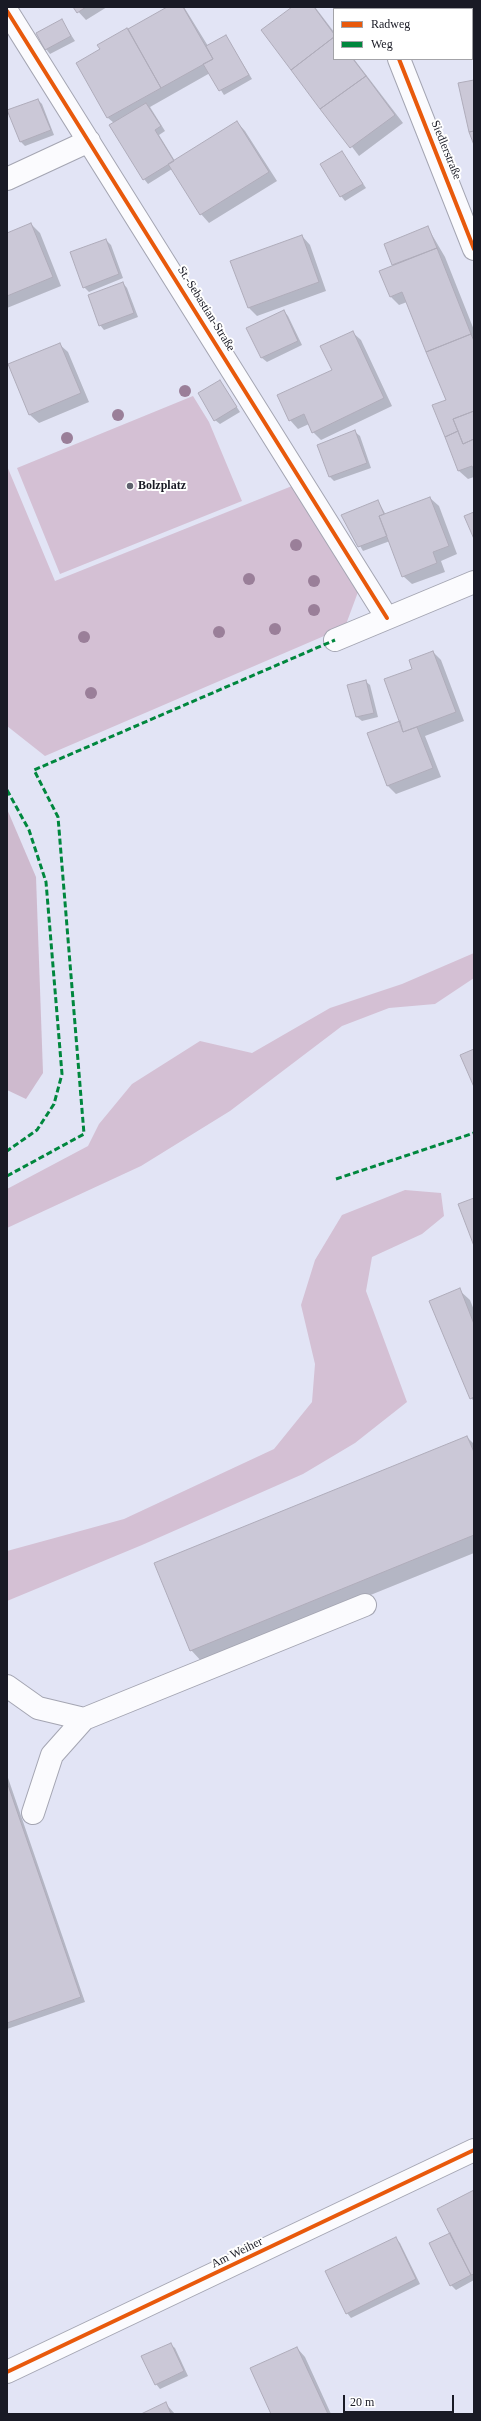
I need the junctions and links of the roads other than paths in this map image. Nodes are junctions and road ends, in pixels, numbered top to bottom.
1 (7, 11) edge
2 (399, 60) edge
3 (418, 60) edge
4 (409, 85) junction
5 (89, 141) junction
6 (7, 179) edge
7 (474, 249) edge
8 (474, 582) edge
9 (387, 618) junction
10 (335, 640) dead end
11 (365, 1606) dead end
12 (7, 1686) edge
13 (84, 1719) junction
14 (33, 1813) dead end
15 (474, 2150) edge
16 (7, 2372) edge

1 - 5 street, St.-Sebastian-Straße
2 - 4 street, Siedlerstraße
3 - 4 street
4 - 7 street, Siedlerstraße
5 - 6 street
5 - 9 street, St.-Sebastian-Straße
8 - 9 street
9 - 10 street
11 - 13 street
12 - 13 street
13 - 14 street
15 - 16 street, Am Weiher

